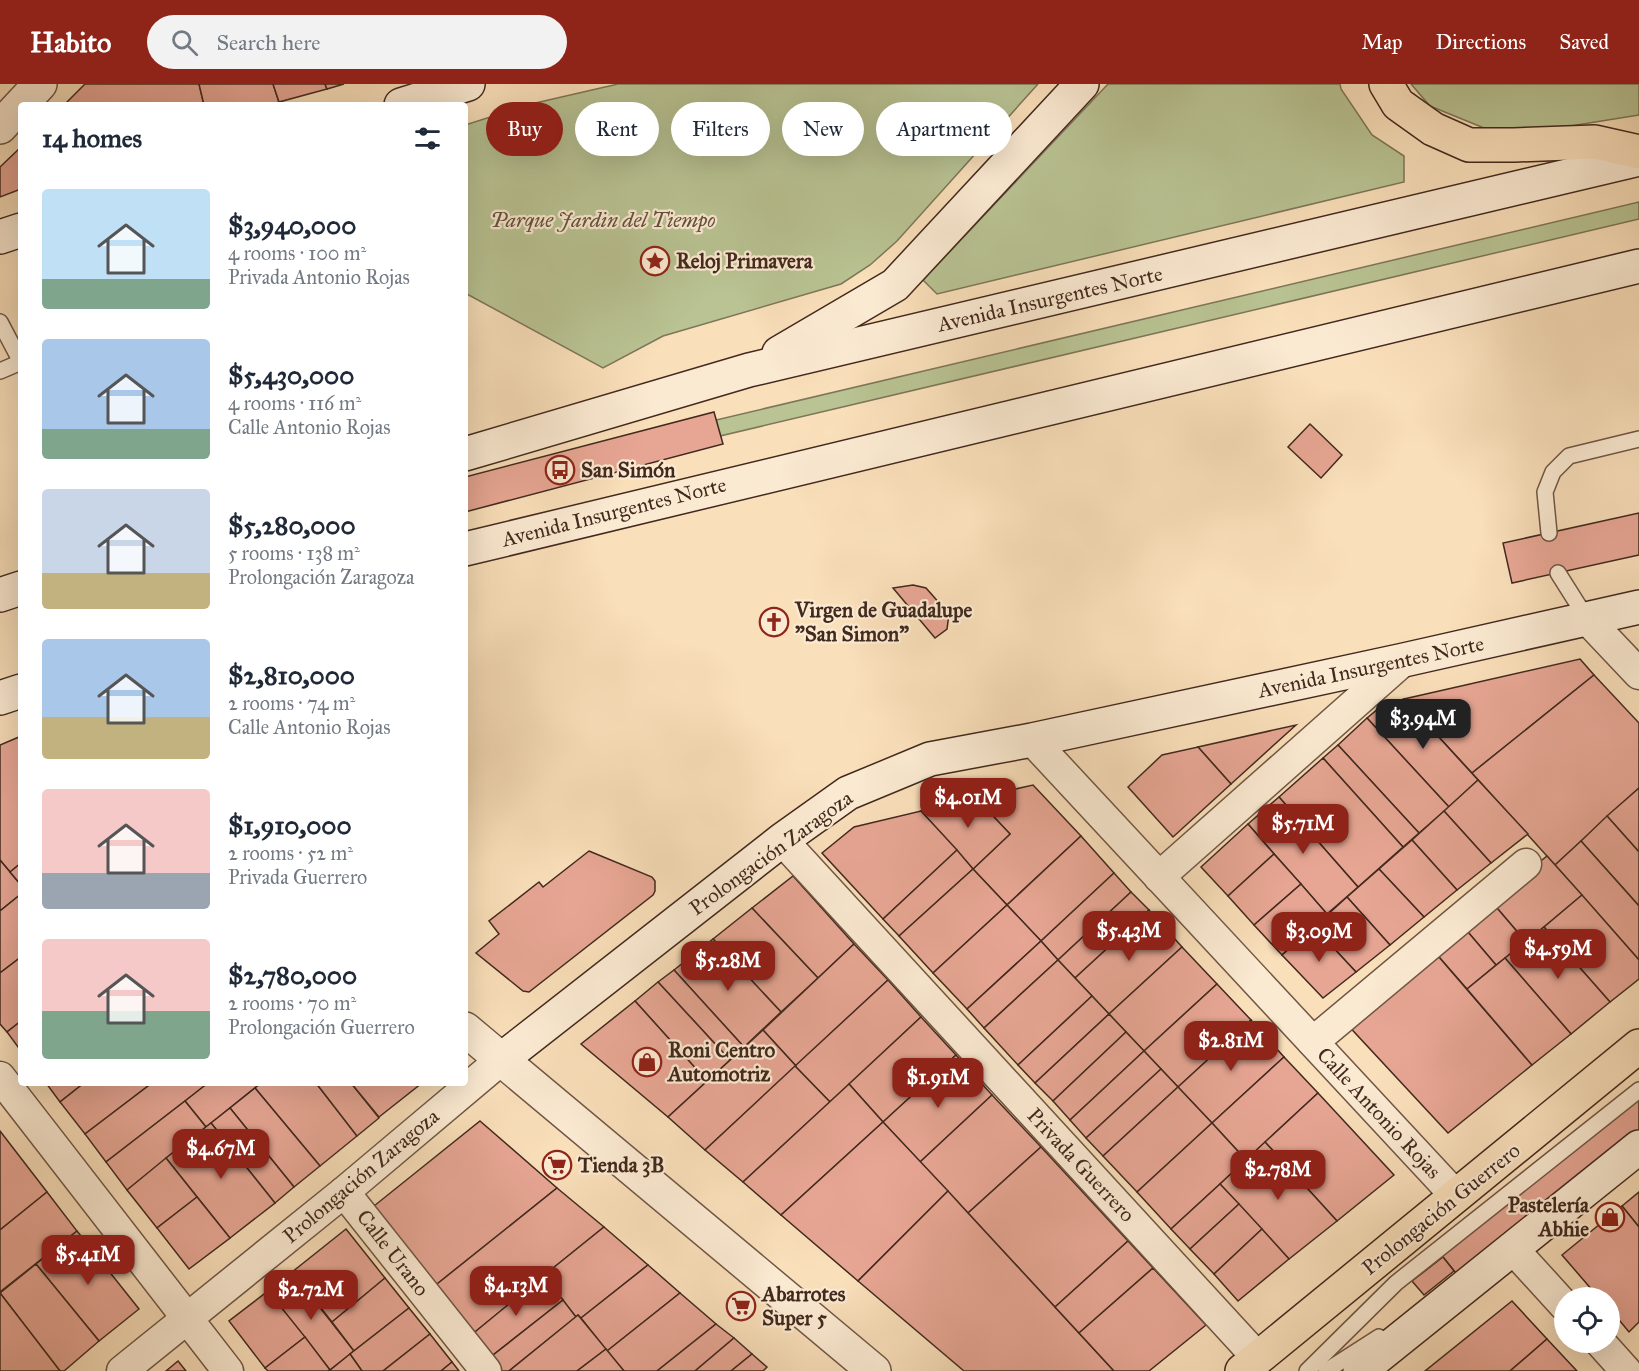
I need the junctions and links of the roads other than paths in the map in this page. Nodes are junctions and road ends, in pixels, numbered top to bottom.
1 (40, 84) edge
2 (468, 84) edge
3 (1082, 84) edge
4 (1386, 84) edge
5 (23, 102) edge
6 (411, 102) edge
7 (18, 108) edge
8 (0, 127) edge
9 (1639, 152) edge
10 (1639, 159) edge
11 (18, 231) edge
12 (0, 237) edge
13 (1639, 266) edge
14 (0, 322) edge
15 (18, 356) edge
16 (18, 363) edge
17 (0, 370) edge
18 (749, 370) junction
19 (1639, 439) edge
20 (468, 453) edge
21 (1549, 532) dead end
22 (468, 548) edge
23 (1558, 573) dead end
24 (18, 589) edge
25 (0, 594) edge
26 (1639, 607) edge
27 (1587, 619) junction
28 (1404, 660) junction
29 (1639, 674) edge
30 (18, 692) edge
31 (0, 698) edge
32 (1032, 740) junction
33 (782, 840) junction
34 (1526, 864) dead end
35 (1159, 877) junction
36 (468, 1031) edge
37 (1314, 1042) junction
38 (1639, 1046) edge
39 (502, 1059) junction
40 (0, 1077) edge
41 (1639, 1090) edge
42 (1639, 1132) edge
43 (1639, 1148) edge
44 (344, 1192) junction
45 (1456, 1196) junction
46 (1513, 1249) junction
47 (1554, 1294) edge
48 (188, 1319) junction
49 (1614, 1353) edge
50 (1250, 1364) edge
51 (1630, 1365) edge
52 (122, 1371) edge
53 (228, 1371) edge
54 (486, 1371) edge
55 (873, 1371) edge
56 (1307, 1371) edge
57 (1326, 1371) edge
58 (1360, 1371) edge

1 - 5 main road
2 - 6 main road
3 - 18 main road
4 - 9 main road
7 - 8 main road
10 - 18 main road, Avenida Insurgentes Norte
11 - 12 main road
13 - 22 main road, Avenida Insurgentes Norte
14 - 15 lane
16 - 17 lane
18 - 20 main road, Avenida Insurgentes Norte
19 - 21 lane
23 - 27 lane
24 - 25 main road
26 - 27 main road, Avenida Insurgentes Norte
27 - 28 main road, Avenida Insurgentes Norte
27 - 29 street
28 - 32 main road, Avenida Insurgentes Norte
28 - 35 street
30 - 31 main road
32 - 33 main road, Prolongación Zaragoza
32 - 35 street, Calle Antonio Rojas
33 - 39 main road, Prolongación Zaragoza
33 - 50 street, Privada Guerrero
34 - 37 street
35 - 37 street, Calle Antonio Rojas
36 - 39 main road
37 - 45 street, Calle Antonio Rojas
38 - 45 main road, Prolongación Guerrero
39 - 44 street, Prolongación Zaragoza
39 - 55 main road
40 - 48 street
41 - 56 lane
42 - 57 lane
43 - 46 main road
44 - 48 street, Prolongación Zaragoza
44 - 54 street, Calle Urano
45 - 50 main road, Prolongación Guerrero
46 - 47 street
46 - 58 main road
48 - 52 street, Prolongación Zaragoza
48 - 53 street
49 - 51 street

